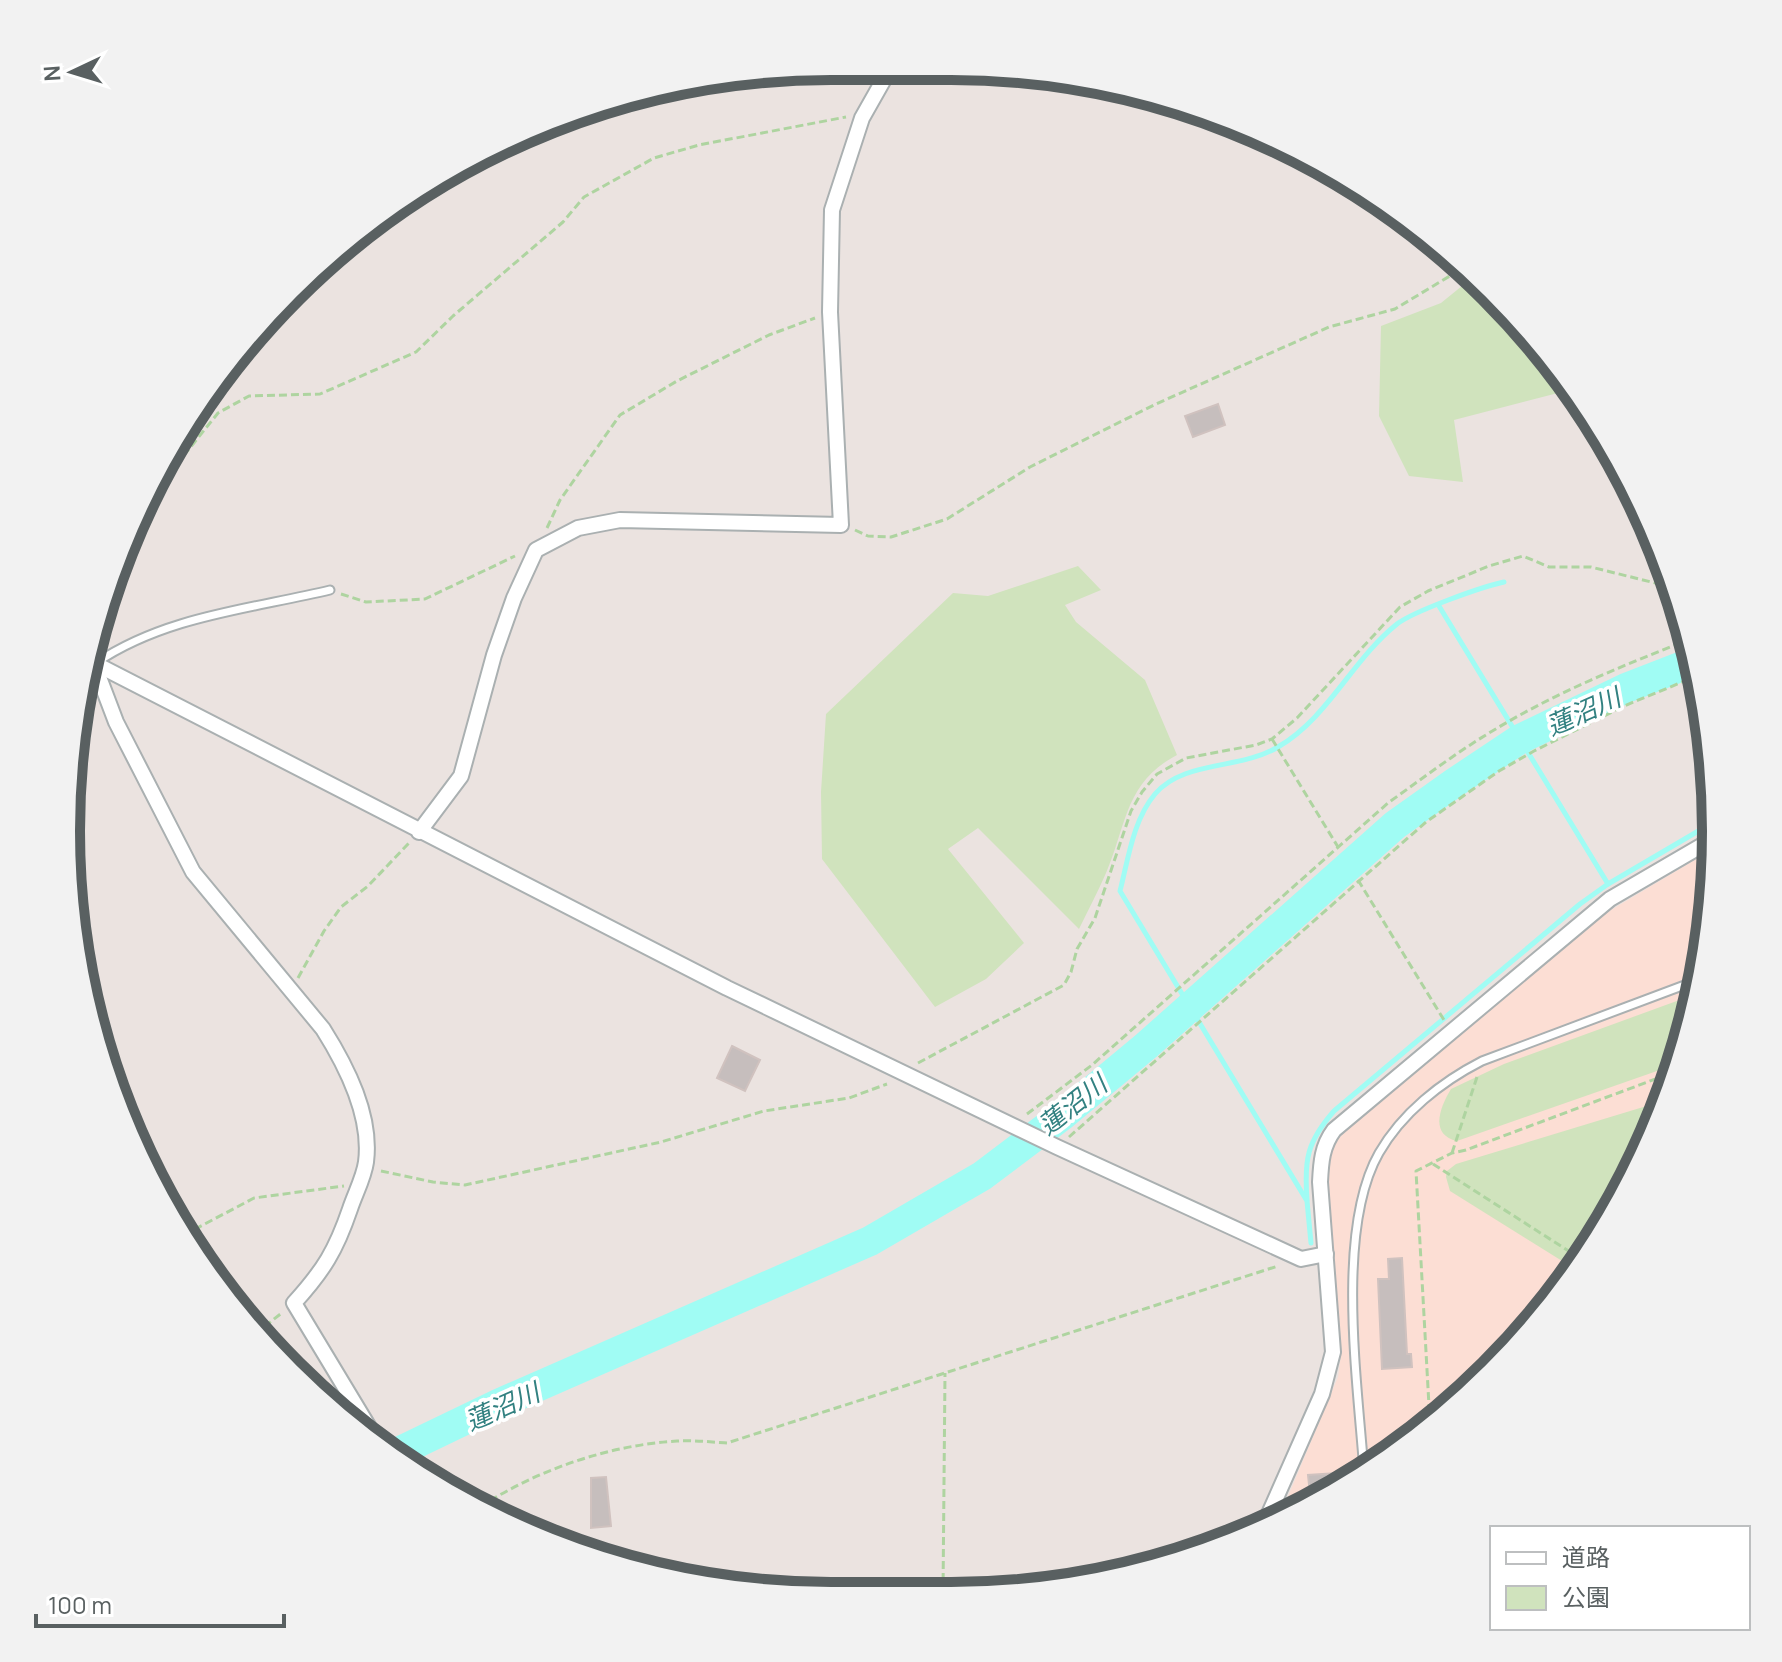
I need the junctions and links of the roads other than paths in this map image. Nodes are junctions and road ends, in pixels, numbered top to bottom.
1 (883, 80) edge
2 (330, 590) road end
3 (101, 656) edge
4 (99, 666) edge
5 (96, 675) edge
6 (419, 832) junction
7 (1701, 846) edge
8 (1686, 984) edge
9 (1326, 1254) junction
10 (364, 1419) edge
11 (1363, 1458) edge
12 (1270, 1511) edge

1 - 6 street
2 - 3 lane
4 - 6 street
5 - 10 street
6 - 9 street
7 - 9 street
8 - 11 lane
9 - 12 street

